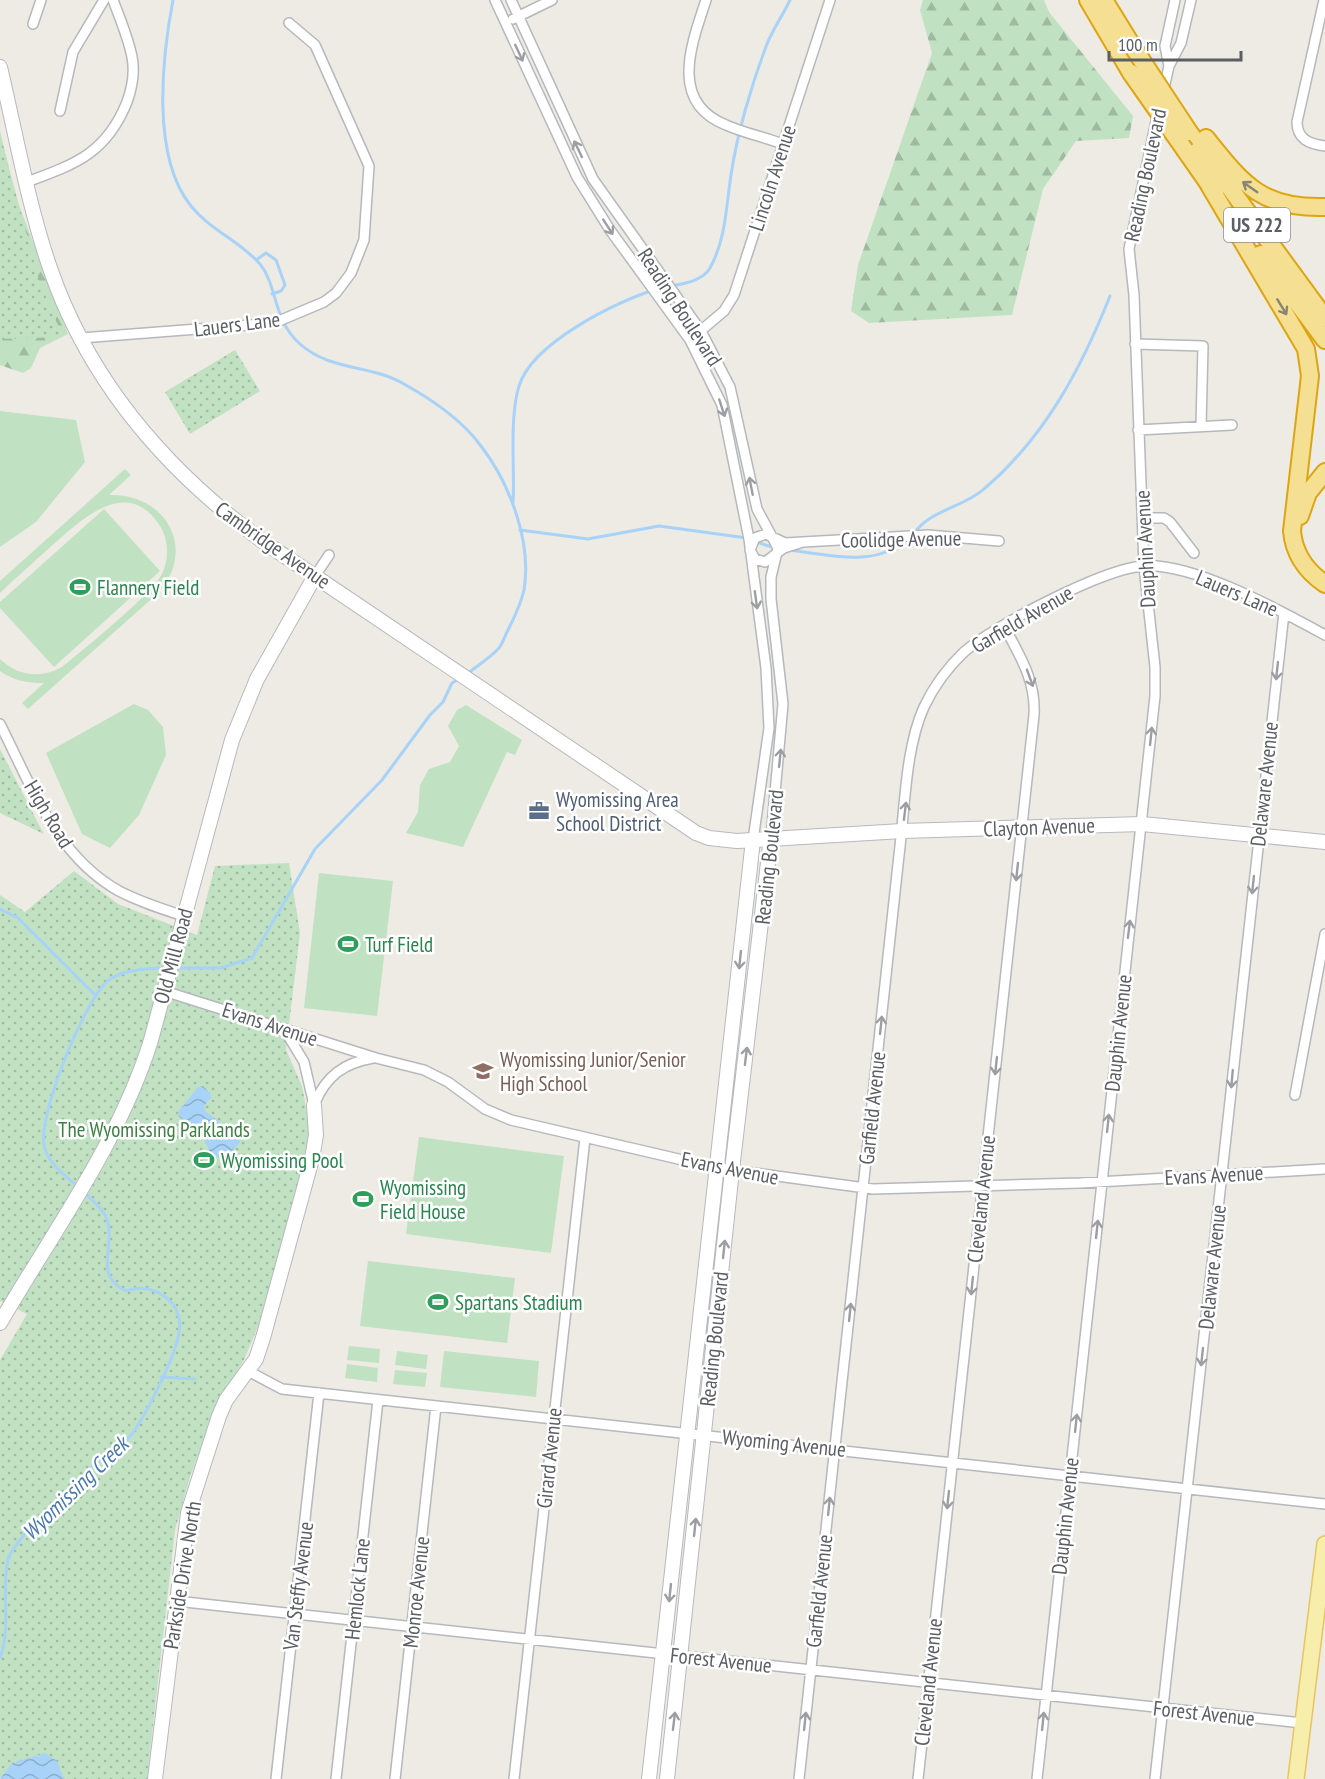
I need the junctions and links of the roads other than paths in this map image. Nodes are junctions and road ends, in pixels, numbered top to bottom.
1 (41, 0) edge
2 (104, 0) edge
3 (113, 0) edge
4 (495, 0) edge
5 (511, 0) edge
6 (552, 0) edge
7 (706, 0) edge
8 (830, 0) edge
9 (1088, 0) edge
10 (1104, 0) edge
11 (1175, 0) edge
12 (1191, 0) edge
13 (1324, 0) edge
14 (518, 17) junction
15 (289, 23) dead end
16 (505, 23) junction
17 (33, 24) dead end
18 (1168, 66) junction
19 (0, 67) edge
20 (60, 111) dead end
21 (1192, 128) junction
22 (783, 144) junction
23 (1325, 146) edge
24 (27, 182) junction
25 (1209, 184) junction
26 (1325, 207) edge
27 (1133, 285) joint
28 (1325, 318) edge
29 (701, 331) junction
30 (81, 338) junction
31 (690, 340) junction
32 (1325, 340) edge
33 (1135, 344) junction
34 (1232, 425) dead end
35 (1201, 426) junction
36 (1138, 430) junction
37 (1325, 472) edge
38 (1143, 518) junction
39 (774, 538) junction
40 (999, 540) dead end
41 (803, 542) junction
42 (750, 550) junction
43 (1194, 553) dead end
44 (329, 555) dead end
45 (777, 555) junction
46 (1144, 566) junction
47 (1325, 575) edge
48 (315, 576) junction
49 (1325, 584) edge
50 (1284, 613) junction
51 (1004, 626) junction
52 (1325, 635) edge
53 (0, 724) edge
54 (1142, 824) junction
55 (1022, 827) junction
56 (902, 831) junction
57 (1259, 834) junction
58 (771, 837) junction
59 (753, 840) junction
60 (1325, 842) edge
61 (184, 916) junction
62 (1325, 934) edge
63 (164, 991) junction
64 (282, 1027) junction
65 (376, 1058) junction
66 (1295, 1095) dead end
67 (314, 1106) junction
68 (585, 1138) junction
69 (717, 1168) junction
70 (1325, 1169) edge
71 (732, 1170) junction
72 (1222, 1175) junction
73 (1102, 1181) junction
74 (982, 1186) junction
75 (863, 1188) junction
76 (0, 1323) edge
77 (248, 1371) junction
78 (319, 1393) junction
79 (378, 1400) junction
80 (436, 1406) junction
81 (554, 1418) junction
82 (687, 1434) junction
83 (704, 1435) junction
84 (835, 1449) junction
85 (952, 1461) junction
86 (1070, 1474) junction
87 (1188, 1487) junction
88 (1325, 1504) edge
89 (1325, 1544) edge
90 (176, 1601) junction
91 (295, 1613) junction
92 (354, 1620) junction
93 (412, 1626) junction
94 (530, 1639) junction
95 (663, 1654) junction
96 (682, 1656) junction
97 (810, 1669) junction
98 (928, 1683) junction
99 (1046, 1695) junction
100 (1163, 1708) junction
101 (1302, 1723) junction
102 (155, 1779) edge
103 (276, 1779) edge
104 (336, 1779) edge
105 (395, 1779) edge
106 (514, 1779) edge
107 (650, 1779) edge
108 (667, 1779) edge
109 (799, 1779) edge
110 (918, 1779) edge
111 (1036, 1779) edge
112 (1155, 1779) edge
113 (1296, 1779) edge

1 - 17 street
2 - 20 street
3 - 24 street
4 - 16 street, Reading Boulevard
5 - 14 street, Reading Boulevard
6 - 14 street
7 - 22 street
8 - 22 street, Lincoln Avenue
9 - 25 highway, US 222, bridge
10 - 21 highway, US 222, bridge
11 - 18 street, Reading Boulevard
12 - 18 street, Reading Boulevard
13 - 23 street
14 - 16 street
29 -> 14 street, Reading Boulevard
15 - 30 street, Lauers Lane
16 -> 31 street, Reading Boulevard
18 - 27 street, Reading Boulevard
19 - 24 street, Cambridge Avenue
26 -> 21 highway
21 - 28 highway, US 222
22 - 29 street, Lincoln Avenue
24 - 30 street, Cambridge Avenue
25 - 32 highway, US 222
25 -> 49 highway
27 - 33 street, Dauphin Avenue
29 - 31 street, Lincoln Avenue
39 -> 29 street, Reading Boulevard
30 - 48 street, Cambridge Avenue
31 -> 42 street, Reading Boulevard
33 - 35 street
33 - 36 street, Dauphin Avenue
34 - 35 street
35 - 36 street
36 - 38 street, Dauphin Avenue
37 - 47 highway
38 - 43 street
38 - 46 street, Dauphin Avenue
39 - 41 street, Coolidge Avenue
39 - 42 street, Coolidge Avenue
39 - 45 street, Reading Boulevard
40 - 41 street, Coolidge Avenue
41 - 45 street, Coolidge Avenue
42 - 45 street, Coolidge Avenue
42 -> 59 street, Reading Boulevard
44 - 48 street
58 -> 45 street, Reading Boulevard
46 - 50 street, Lauers Lane
46 - 51 street, Garfield Avenue
54 -> 46 street, Dauphin Avenue
48 - 59 street, Cambridge Avenue
48 - 61 street, Old Mill Road
50 - 52 street, Lauers Lane
50 -> 57 street, Delaware Avenue
51 -> 55 street, Cleveland Avenue
56 -> 51 street, Garfield Avenue
53 - 61 street, High Road
54 - 55 street, Clayton Avenue
54 - 57 street, Clayton Avenue
73 -> 54 street, Dauphin Avenue
55 - 56 street, Clayton Avenue
55 -> 74 street, Cleveland Avenue
56 - 58 street, Clayton Avenue
75 -> 56 street, Garfield Avenue
57 - 60 street, Clayton Avenue
57 -> 72 street, Delaware Avenue
58 - 59 street, Clayton Avenue
71 -> 58 street, Reading Boulevard
59 -> 69 street, Reading Boulevard
61 - 63 street, Old Mill Road
62 - 66 street
63 - 64 street, Evans Avenue
63 - 76 street, Old Mill Road
64 - 65 street, Evans Avenue
64 - 67 street, Parkside Drive North
65 - 67 street
65 - 68 street, Evans Avenue
67 - 77 street, Parkside Drive North
68 - 69 street, Evans Avenue
68 - 81 street, Girard Avenue
69 - 71 street, Evans Avenue
69 - 82 street, Reading Boulevard
70 - 72 street, Evans Avenue
71 - 75 street, Evans Avenue
83 -> 71 street, Reading Boulevard
72 - 73 street, Evans Avenue
72 -> 87 street, Delaware Avenue
73 - 74 street, Evans Avenue
86 -> 73 street, Dauphin Avenue
74 - 75 street, Evans Avenue
74 -> 85 street, Cleveland Avenue
84 -> 75 street, Garfield Avenue
77 - 78 street, Wyoming Avenue
77 - 90 street, Parkside Drive North
78 - 79 street, Wyoming Avenue
78 - 91 street, Van Steffy Avenue
79 - 80 street, Wyoming Avenue
79 - 92 street, Hemlock Lane
80 - 81 street, Wyoming Avenue
80 - 93 street, Monroe Avenue
81 - 82 street, Wyoming Avenue
81 - 94 street, Girard Avenue
82 - 83 street, Wyoming Avenue
82 -> 95 street, Reading Boulevard
83 - 84 street, Wyoming Avenue
96 -> 83 street, Reading Boulevard
84 - 85 street, Wyoming Avenue
97 -> 84 street, Garfield Avenue
85 - 86 street, Wyoming Avenue
85 -> 98 street, Cleveland Avenue
86 - 87 street, Wyoming Avenue
86 - 99 street, Dauphin Avenue
87 - 88 street, Wyoming Avenue
87 - 100 street, Delaware Avenue
89 - 101 main road
90 - 91 street, Forest Avenue
90 - 102 street, Parkside Drive North
91 - 92 street, Forest Avenue
91 - 103 street, Van Steffy Avenue
92 - 93 street, Forest Avenue
92 - 104 street, Hemlock Lane
93 - 94 street, Forest Avenue
93 - 105 street, Monroe Avenue
94 - 95 street, Forest Avenue
94 - 106 street, Girard Avenue
95 - 96 street, Forest Avenue
95 - 107 street, Reading Boulevard
96 - 97 street, Forest Avenue
108 -> 96 street, Reading Boulevard
97 - 98 street, Forest Avenue
109 -> 97 street, Garfield Avenue
98 - 99 street, Forest Avenue
98 - 110 street, Cleveland Avenue
99 - 100 street, Forest Avenue
111 -> 99 street, Dauphin Avenue
100 - 101 street, Forest Avenue
100 - 112 street, Delaware Avenue
101 - 113 main road

